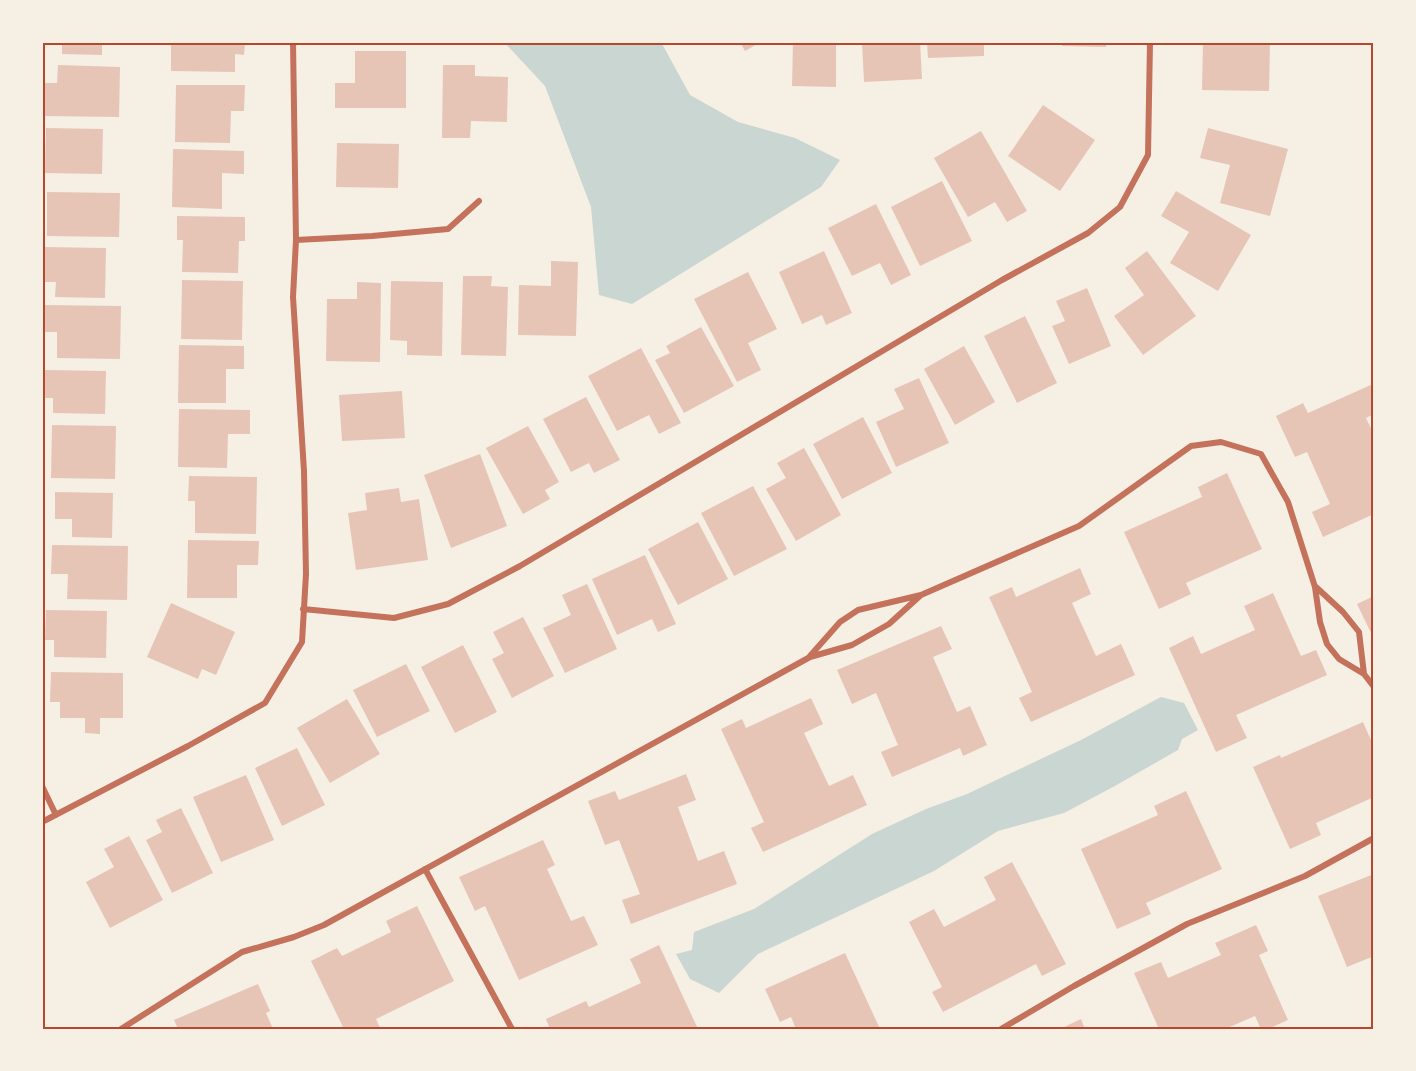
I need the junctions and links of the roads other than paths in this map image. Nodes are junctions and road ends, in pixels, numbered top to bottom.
1 (293, 42) edge
2 (1150, 42) edge
3 (479, 201) dead end
4 (296, 240) junction
5 (1315, 587) junction
6 (921, 595) junction
7 (303, 609) junction
8 (810, 657) junction
9 (1364, 674) junction
10 (1374, 687) edge
11 (42, 786) edge
12 (56, 814) junction
13 (42, 822) edge
14 (1374, 838) edge
15 (425, 869) junction
16 (121, 1029) edge
17 (512, 1029) edge
18 (1001, 1029) edge

1 - 4 street
2 - 7 street
3 - 4 street
4 - 7 street
5 - 6 street
5 - 9 street
5 - 9 street
6 - 8 street
6 - 8 street
7 - 12 street
8 - 15 street
9 - 10 street
11 - 12 street
12 - 13 street
14 - 18 street
15 - 16 street
15 - 17 street

